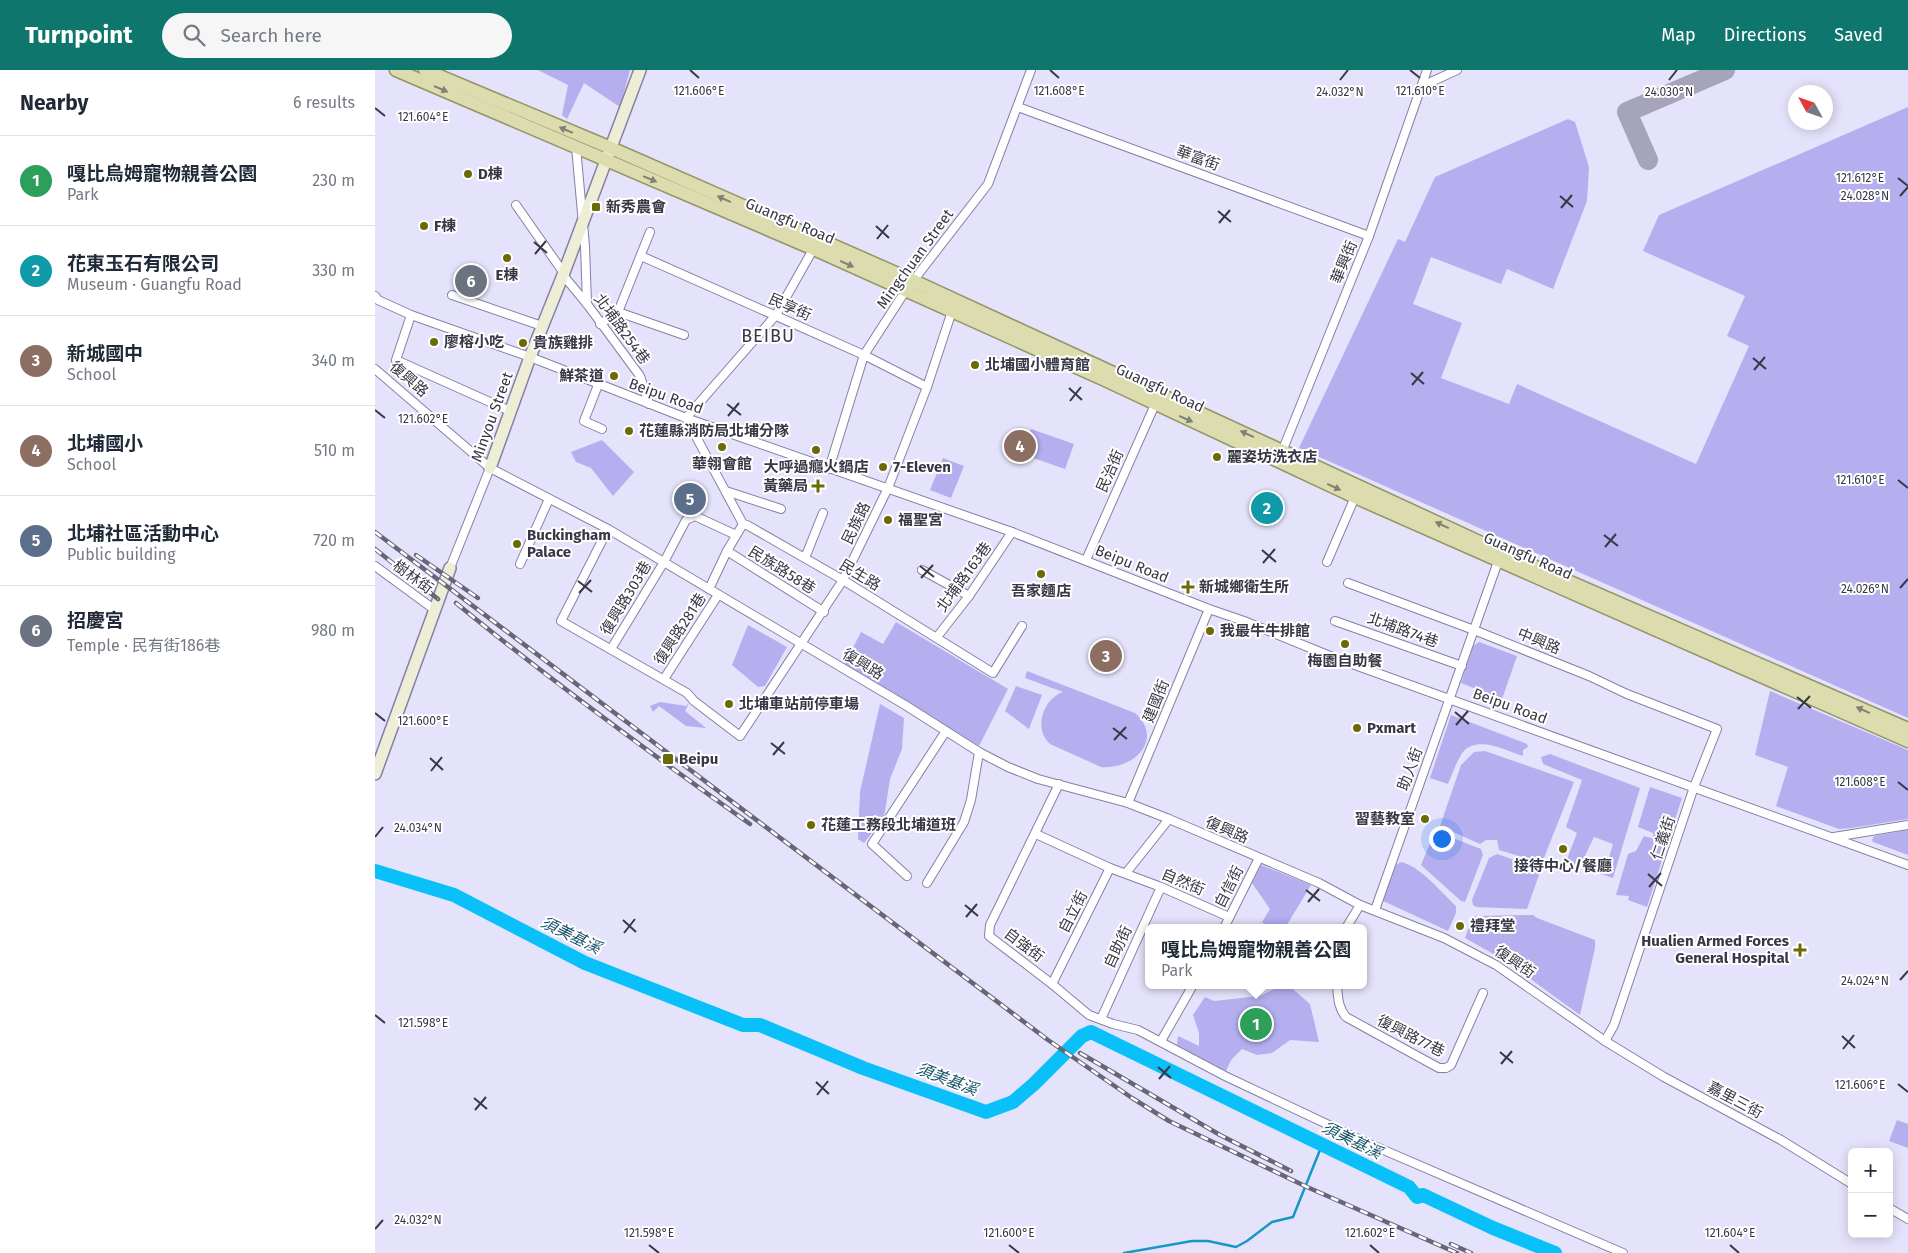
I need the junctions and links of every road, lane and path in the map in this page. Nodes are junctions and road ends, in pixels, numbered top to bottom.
1 (396, 70) edge
2 (425, 70) edge
3 (640, 70) edge
4 (1031, 70) edge
5 (1427, 70) edge
6 (1457, 70) edge
7 (1422, 86) junction
8 (1018, 107) junction
9 (576, 147) junction
10 (608, 154) junction
11 (516, 205) dead end
12 (583, 219) junction
13 (650, 232) dead end
14 (1369, 236) junction
15 (816, 245) junction
16 (641, 256) junction
17 (563, 273) junction
18 (910, 286) junction
19 (452, 295) dead end
20 (375, 296) edge
21 (587, 304) junction
22 (954, 306) junction
23 (618, 312) junction
24 (411, 315) junction
25 (776, 315) junction
26 (600, 324) junction
27 (542, 326) junction
28 (684, 335) dead end
29 (864, 355) junction
30 (530, 357) junction
31 (375, 369) edge
32 (598, 385) junction
33 (927, 387) junction
34 (1157, 399) junction
35 (649, 404) junction
36 (510, 411) junction
37 (687, 418) junction
38 (602, 428) dead end
39 (1281, 456) junction
40 (490, 468) junction
41 (829, 468) junction
42 (888, 488) junction
43 (726, 491) junction
44 (1355, 497) junction
45 (549, 498) junction
46 (781, 509) dead end
47 (823, 513) dead end
48 (743, 524) junction
49 (608, 529) junction
50 (1012, 532) junction
51 (736, 535) junction
52 (727, 551) junction
53 (1500, 557) junction
54 (805, 558) junction
55 (1086, 560) junction
56 (664, 562) junction
57 (1327, 562) dead end
58 (520, 564) dead end
59 (375, 566) edge
60 (450, 568) joint
61 (922, 570) dead end
62 (843, 580) junction
63 (1348, 583) dead end
64 (709, 589) junction
65 (719, 595) junction
66 (969, 596) junction
67 (1209, 609) junction
68 (435, 610) junction
69 (824, 612) junction
70 (1335, 621) dead end
71 (1022, 626) dead end
72 (1474, 630) junction
73 (937, 637) junction
74 (803, 644) junction
75 (611, 648) junction
76 (1462, 666) junction
77 (664, 679) junction
78 (1450, 699) junction
79 (1717, 729) joint
80 (1908, 729) edge
81 (946, 731) junction
82 (1908, 741) edge
83 (979, 752) junction
84 (375, 774) edge
85 (1059, 784) junction
86 (1694, 787) junction
87 (1128, 803) junction
88 (1169, 819) junction
89 (1908, 825) edge
90 (1036, 834) junction
91 (1832, 837) junction
92 (1259, 858) junction
93 (1908, 865) edge
94 (1110, 868) junction
95 (1126, 873) junction
96 (907, 876) dead end
97 (927, 882) dead end
98 (1161, 887) junction
99 (1360, 905) junction
100 (1375, 910) junction
101 (1229, 917) junction
102 (1225, 924) edge
103 (1348, 924) edge
104 (1052, 984) junction
105 (1191, 989) edge
106 (1337, 989) edge
107 (1483, 993) dead end
108 (1101, 1019) junction
109 (1605, 1041) junction
110 (1161, 1042) junction
111 (1848, 1182) edge
112 (1893, 1210) edge
113 (1908, 1219) edge
114 (1623, 1253) edge

1 -> 9 main road, Guangfu Road
10 -> 2 main road, Guangfu Road
3 - 10 street, Minyou Street
4 - 8 street, Mingchuan Street
5 - 7 street, 華興街
6 - 7 street
7 - 14 street, 華興街
8 - 14 street, 華富街
8 - 18 street, Mingchuan Street
9 - 10 main road, Guangfu Road
9 - 12 street
10 - 12 street, Minyou Street
10 - 15 main road, Guangfu Road
11 - 17 street, 北埔路254巷
12 - 17 street, Minyou Street
12 - 21 street
13 - 16 street
14 - 39 street, 華興街
15 - 18 main road, Guangfu Road
15 - 25 street
16 - 23 street
16 - 25 street, 民享街
17 - 21 street, 北埔路254巷
17 - 27 street, Minyou Street
18 - 22 main road, Guangfu Road
18 - 29 street, Mingchuan Street
19 - 27 street
20 - 24 street, Beipu Road
21 - 26 street, 北埔路254巷
22 - 33 street, 民族路
22 - 34 main road, Guangfu Road
23 - 26 street
23 - 28 street
24 - 30 street, Beipu Road
24 - 36 street
25 - 29 street, 民享街
25 - 37 street
26 - 35 street, 北埔路254巷
27 - 30 street, Minyou Street
29 - 33 street, 民享街
29 - 41 street, Mingchuan Street
30 - 32 street, Beipu Road
30 - 36 street, Minyou Street
31 - 40 street, 復興路
32 - 35 street, Beipu Road
32 - 38 street
33 - 42 street, 民族路
34 - 39 main road, Guangfu Road
34 - 55 street, 民治街
35 - 37 street, Beipu Road
36 - 40 street, Minyou Street
37 - 41 street, Beipu Road
37 - 43 street
39 -> 44 main road, Guangfu Road
53 -> 39 main road, Guangfu Road
40 - 45 street, 復興路
40 - 60 street, Minyou Street
41 - 42 street, Beipu Road
42 - 50 street, Beipu Road
42 - 62 street, 民族路
43 - 46 street
43 - 48 street
44 - 53 main road, Guangfu Road
44 - 57 street
45 - 49 street, 復興路
45 - 58 street
47 - 54 street
48 - 51 street
48 - 54 street, 民生路
49 - 56 street, 復興路
49 - 75 street
50 - 55 street, Beipu Road
50 - 66 street, 北埔路163巷
51 - 52 street
51 - 56 street, 復興路303巷
52 - 64 street
52 - 69 street, 民族路58巷
53 - 72 street, 助人街
80 -> 53 main road, Guangfu Road
53 - 82 main road, Guangfu Road
54 - 62 street, 民生路
55 - 67 street, Beipu Road
56 - 64 street, 復興路
56 - 75 street, 復興路303巷
59 - 68 street, 樹林街
60 - 68 street, Minyou Street
61 - 66 street
62 - 69 street, 民族路
62 - 73 street, 民生路
63 - 72 street, 中興路
64 - 65 street, 復興路
65 - 74 street, 復興路
65 - 77 street, 復興路281巷
66 - 73 street, 北埔路163巷
67 - 78 street, Beipu Road
67 - 87 street, 建國街
68 - 84 street, Minyou Street
69 - 74 street, 民族路
70 - 76 street, 北埔路74巷
71 - 73 street, 民生路
72 - 76 street, 助人街
72 - 79 street, 中興路
74 - 77 street, 民族路
74 - 81 street, 復興路
75 - 77 street
76 - 78 street, 助人街
78 - 86 street, Beipu Road
78 - 100 street, 助人街
79 - 86 street, 仁義街
81 - 83 street, 復興路
81 - 96 street
83 - 85 street, 復興路
83 - 97 street
85 - 87 street, 復興路
85 - 90 street, 自強街
86 - 91 street, Beipu Road
86 - 109 street, 仁義街
87 - 88 street, 復興路
88 - 92 street, 復興路
88 - 95 street
89 - 91 street
90 - 94 street
90 - 104 street, 自強街
91 - 93 street, Beipu Road
92 - 99 street, 復興路
92 - 101 street, 自信街
94 - 95 street
94 - 104 street, 自立街
95 - 98 street, 自然街
98 - 101 street, 自然街
98 - 108 street, 自助街
99 - 100 street, 復興路
99 - 103 street
100 - 109 street, 復興街
101 - 102 street, 自信街
104 - 108 street, 自強街
105 - 110 street
106 - 107 street, 復興路77巷
108 - 110 street, 自強街
109 - 111 street, 嘉里三街
110 - 114 street, 自強街
112 - 113 street

